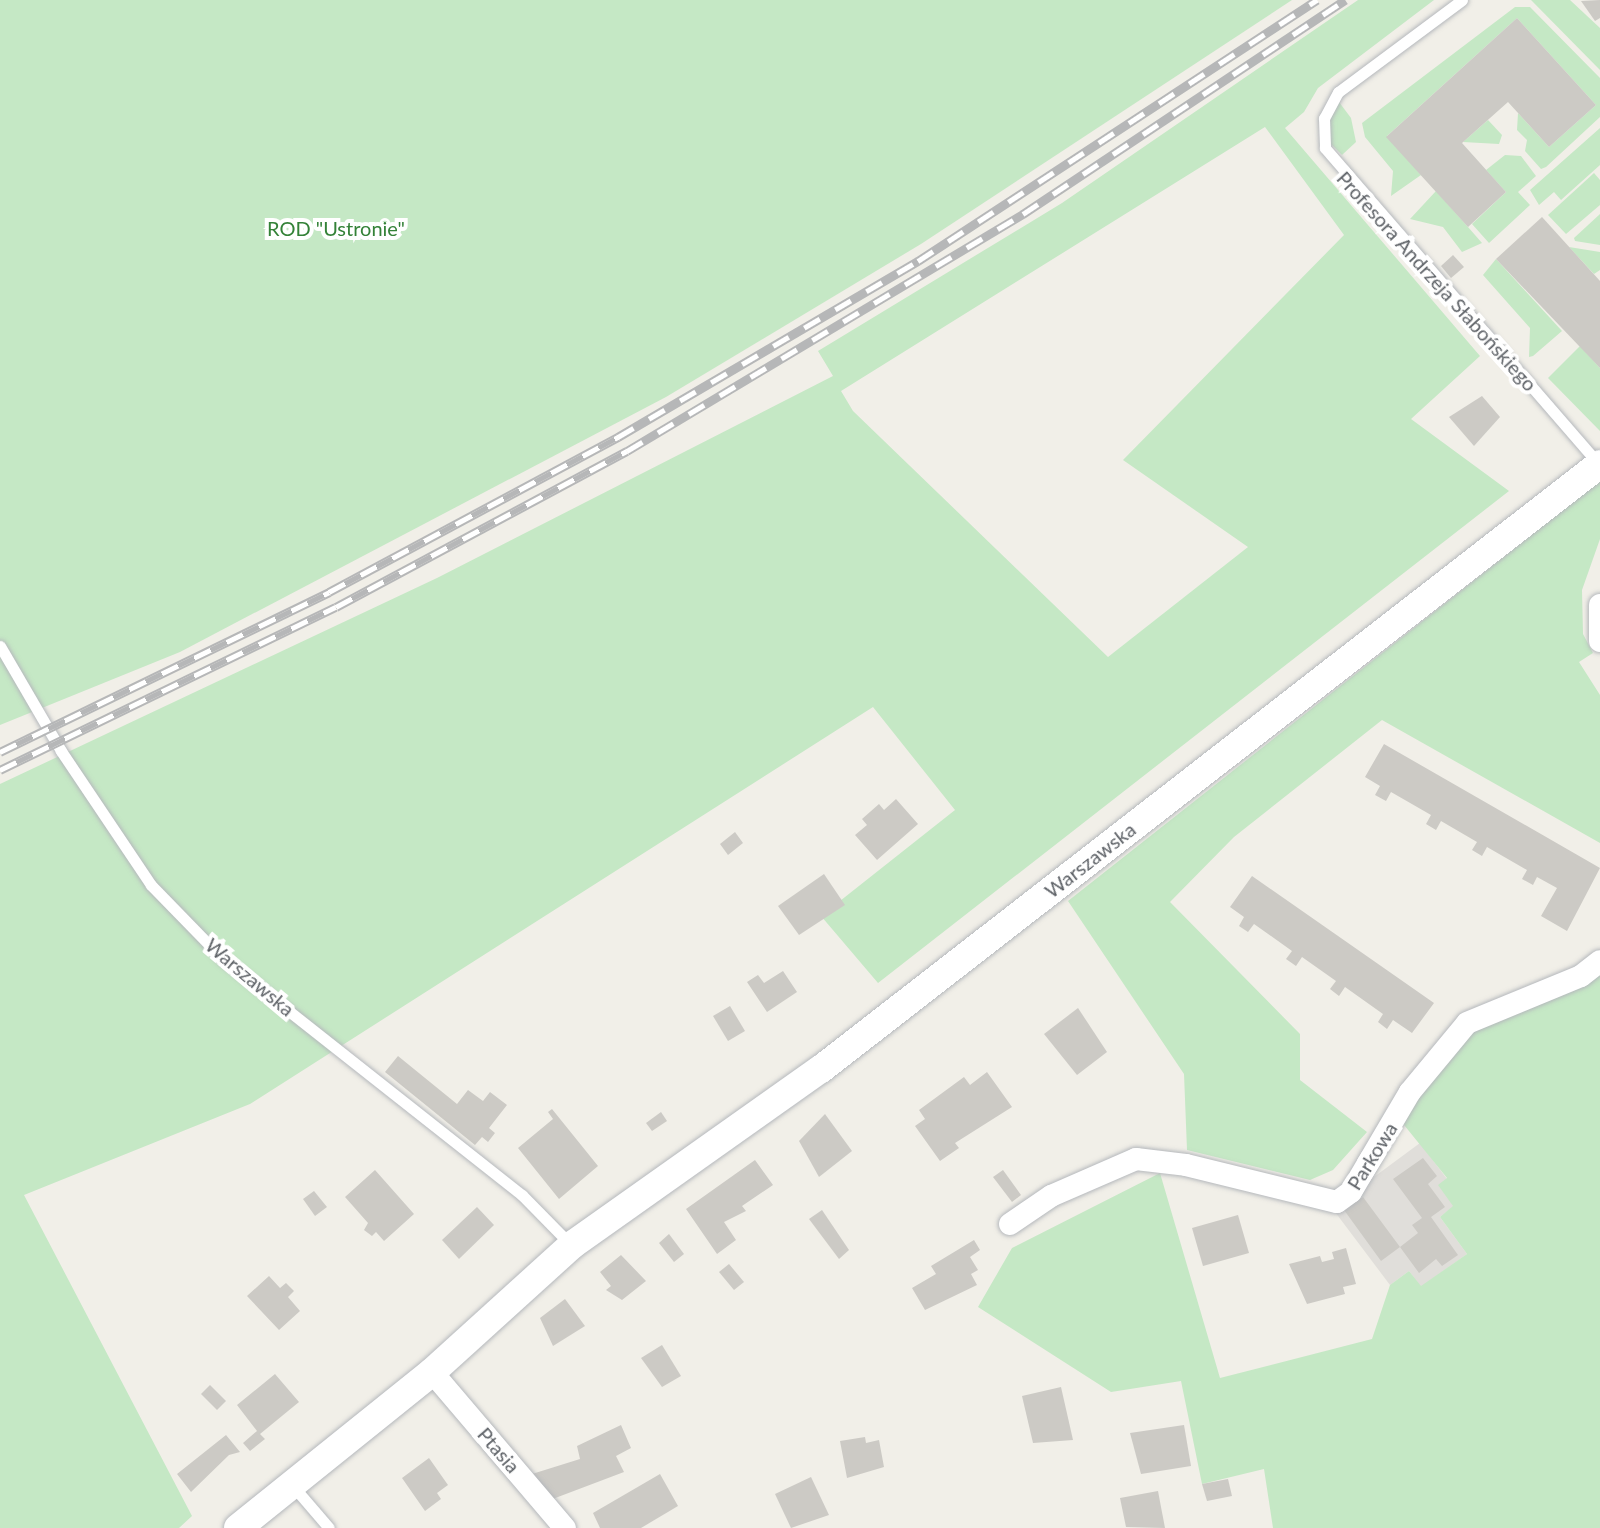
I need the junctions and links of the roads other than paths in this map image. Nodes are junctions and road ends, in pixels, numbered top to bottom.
1 (1462, 0) edge
2 (1600, 464) edge
3 (1600, 605) edge
4 (1600, 641) edge
5 (0, 646) edge
6 (1600, 961) edge
7 (1010, 1224) dead end
8 (572, 1245) junction
9 (432, 1372) junction
10 (293, 1486) junction
11 (238, 1528) edge
12 (329, 1528) edge
13 (565, 1528) edge

1 - 2 lane, Profesora Andrzeja Słabońskiego
2 - 8 street, Warszawska
3 - 4 street
5 - 8 lane, Warszawska
6 - 7 street, Parkowa
8 - 9 street, Warszawska
9 - 10 street, Warszawska
9 - 13 street, Ptasia
10 - 11 street, Warszawska
10 - 12 lane

